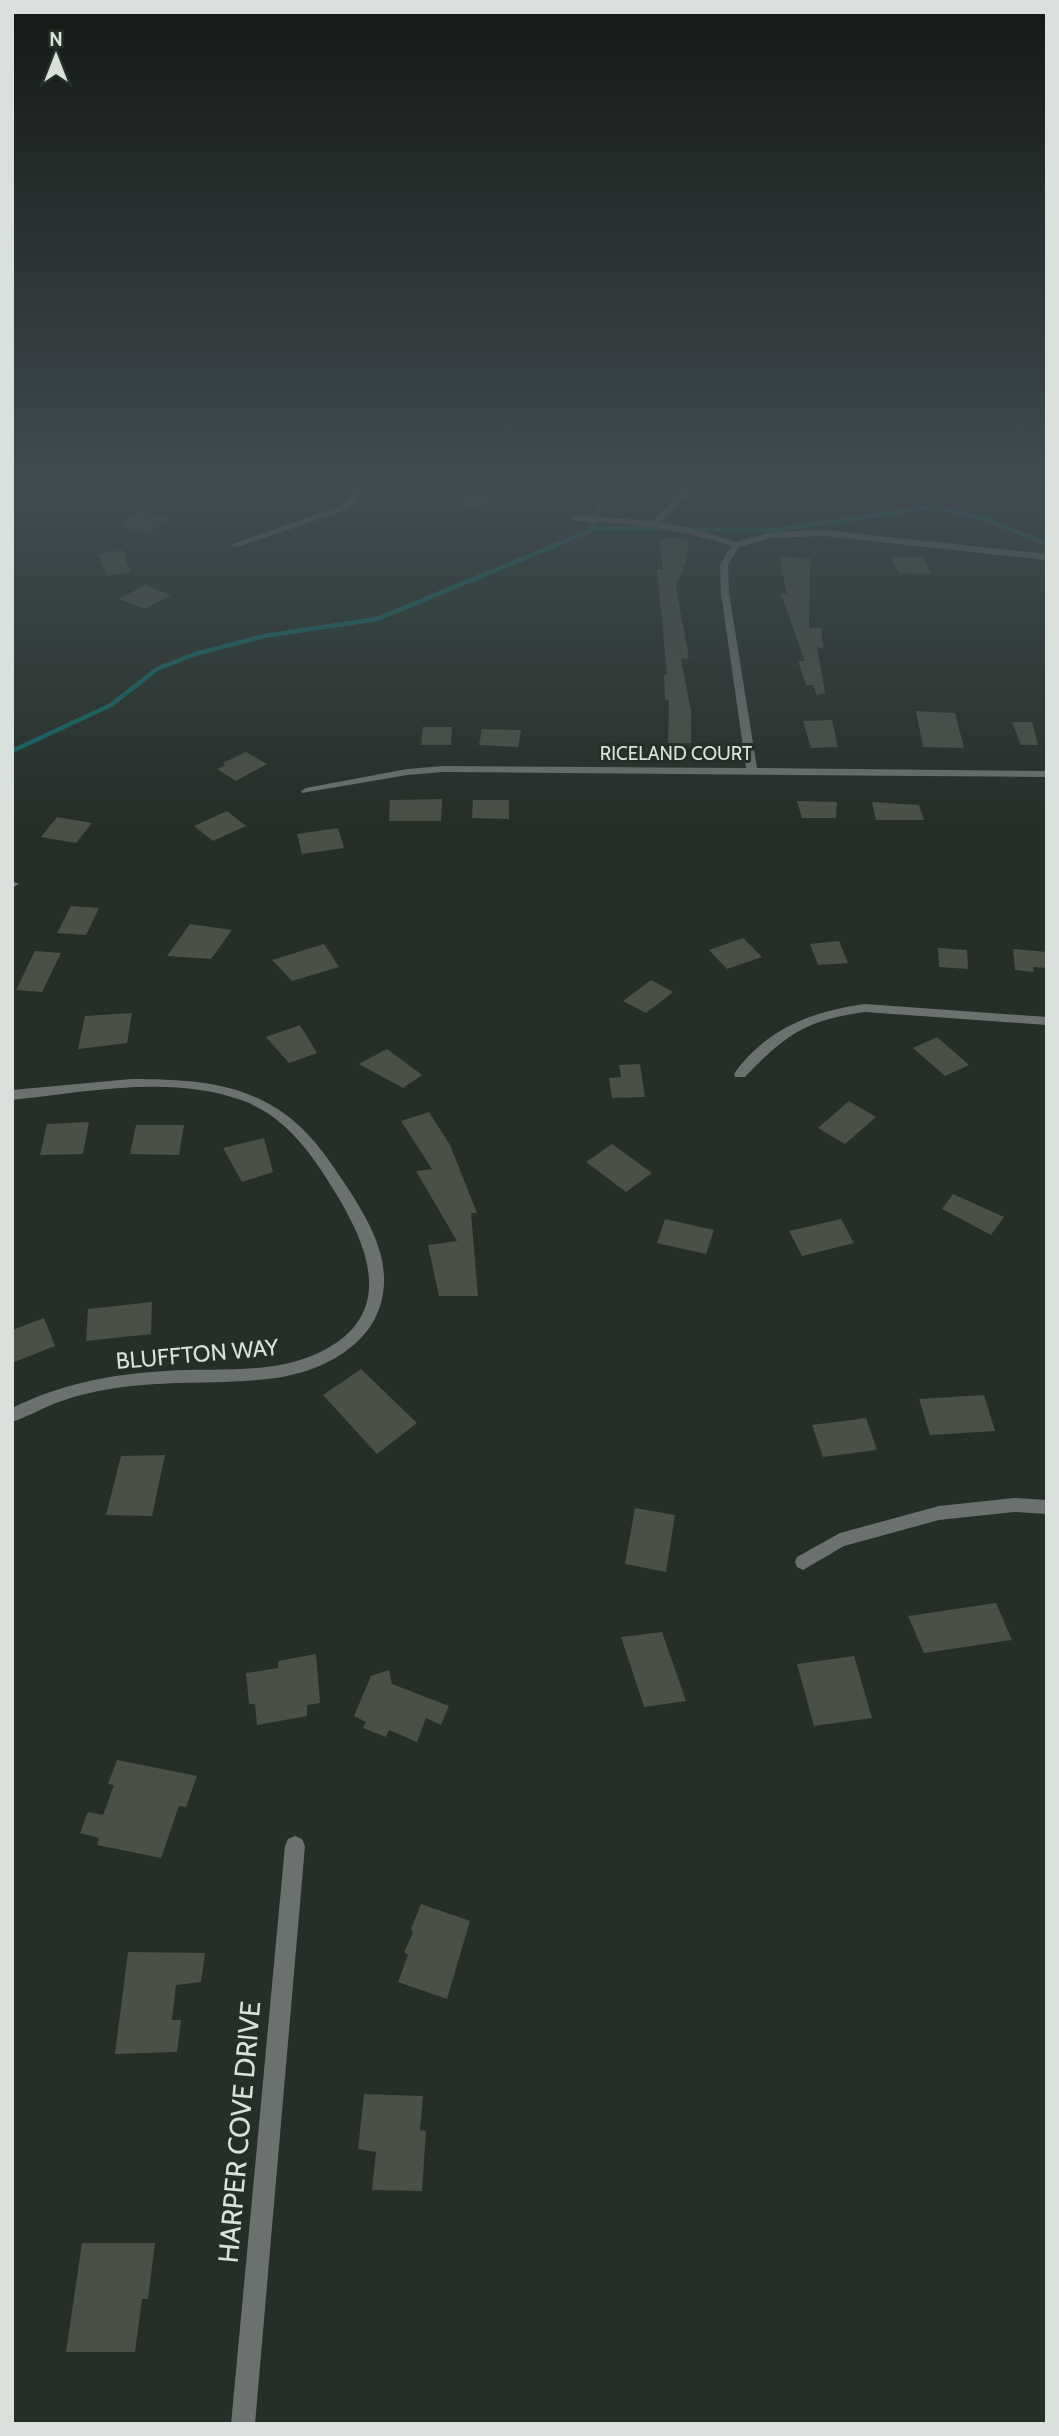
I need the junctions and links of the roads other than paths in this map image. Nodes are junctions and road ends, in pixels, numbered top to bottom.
1 (725, 596) edge
2 (752, 771) junction
3 (1047, 774) edge
4 (306, 791) dead end
5 (1047, 1021) edge
6 (740, 1073) dead end
7 (12, 1095) edge
8 (12, 1416) edge
9 (1047, 1507) edge
10 (803, 1562) dead end
11 (295, 1846) dead end
12 (243, 2424) edge

1 - 2 street
2 - 3 street, RICELAND COURT
2 - 4 street, RICELAND COURT
5 - 6 street
7 - 8 street, BLUFFTON WAY
9 - 10 street
11 - 12 street, HARPER COVE DRIVE

